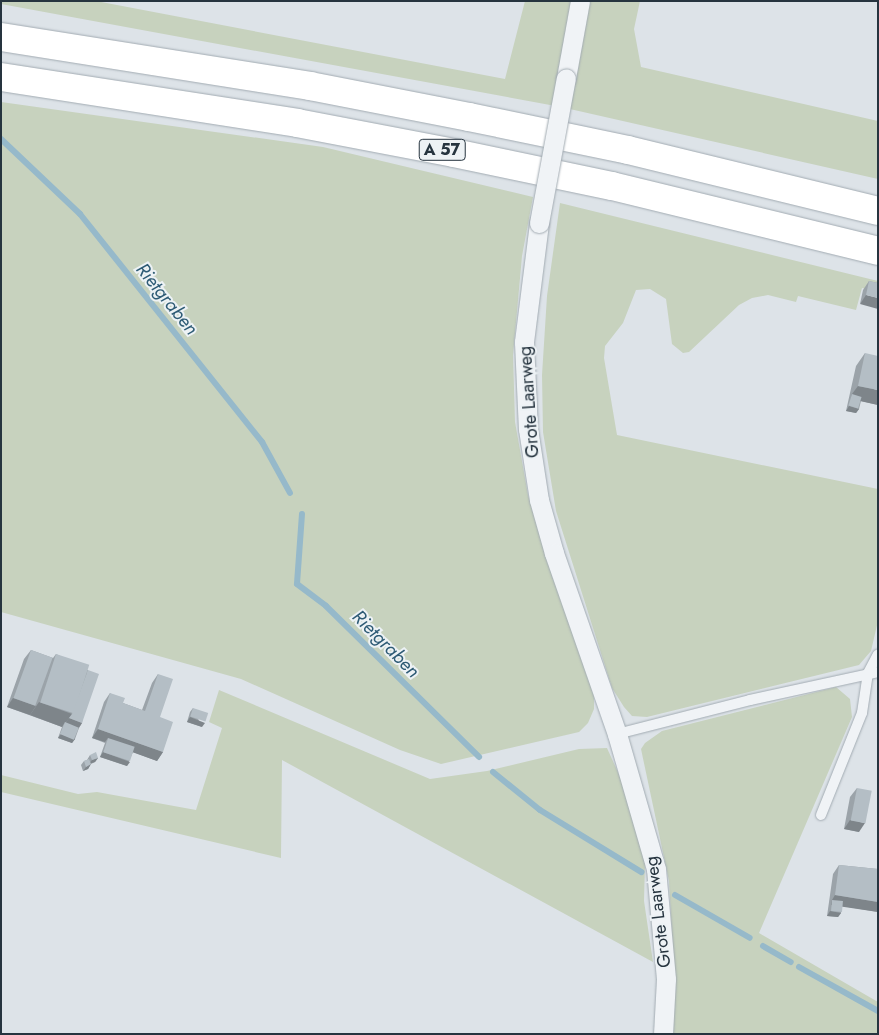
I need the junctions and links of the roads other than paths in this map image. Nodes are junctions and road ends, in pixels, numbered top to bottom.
1 (580, 1) edge
2 (1, 38) edge
3 (1, 77) edge
4 (878, 211) edge
5 (878, 251) edge
6 (878, 654) edge
7 (873, 673) edge
8 (617, 734) junction
9 (821, 815) dead end
10 (663, 1034) edge

1 - 8 street, Grote Laarweg, bridge
2 - 4 highway, A 57
3 - 5 highway, A 57
6 - 7 lane
7 - 8 lane
7 - 9 lane
8 - 10 street, Grote Laarweg

